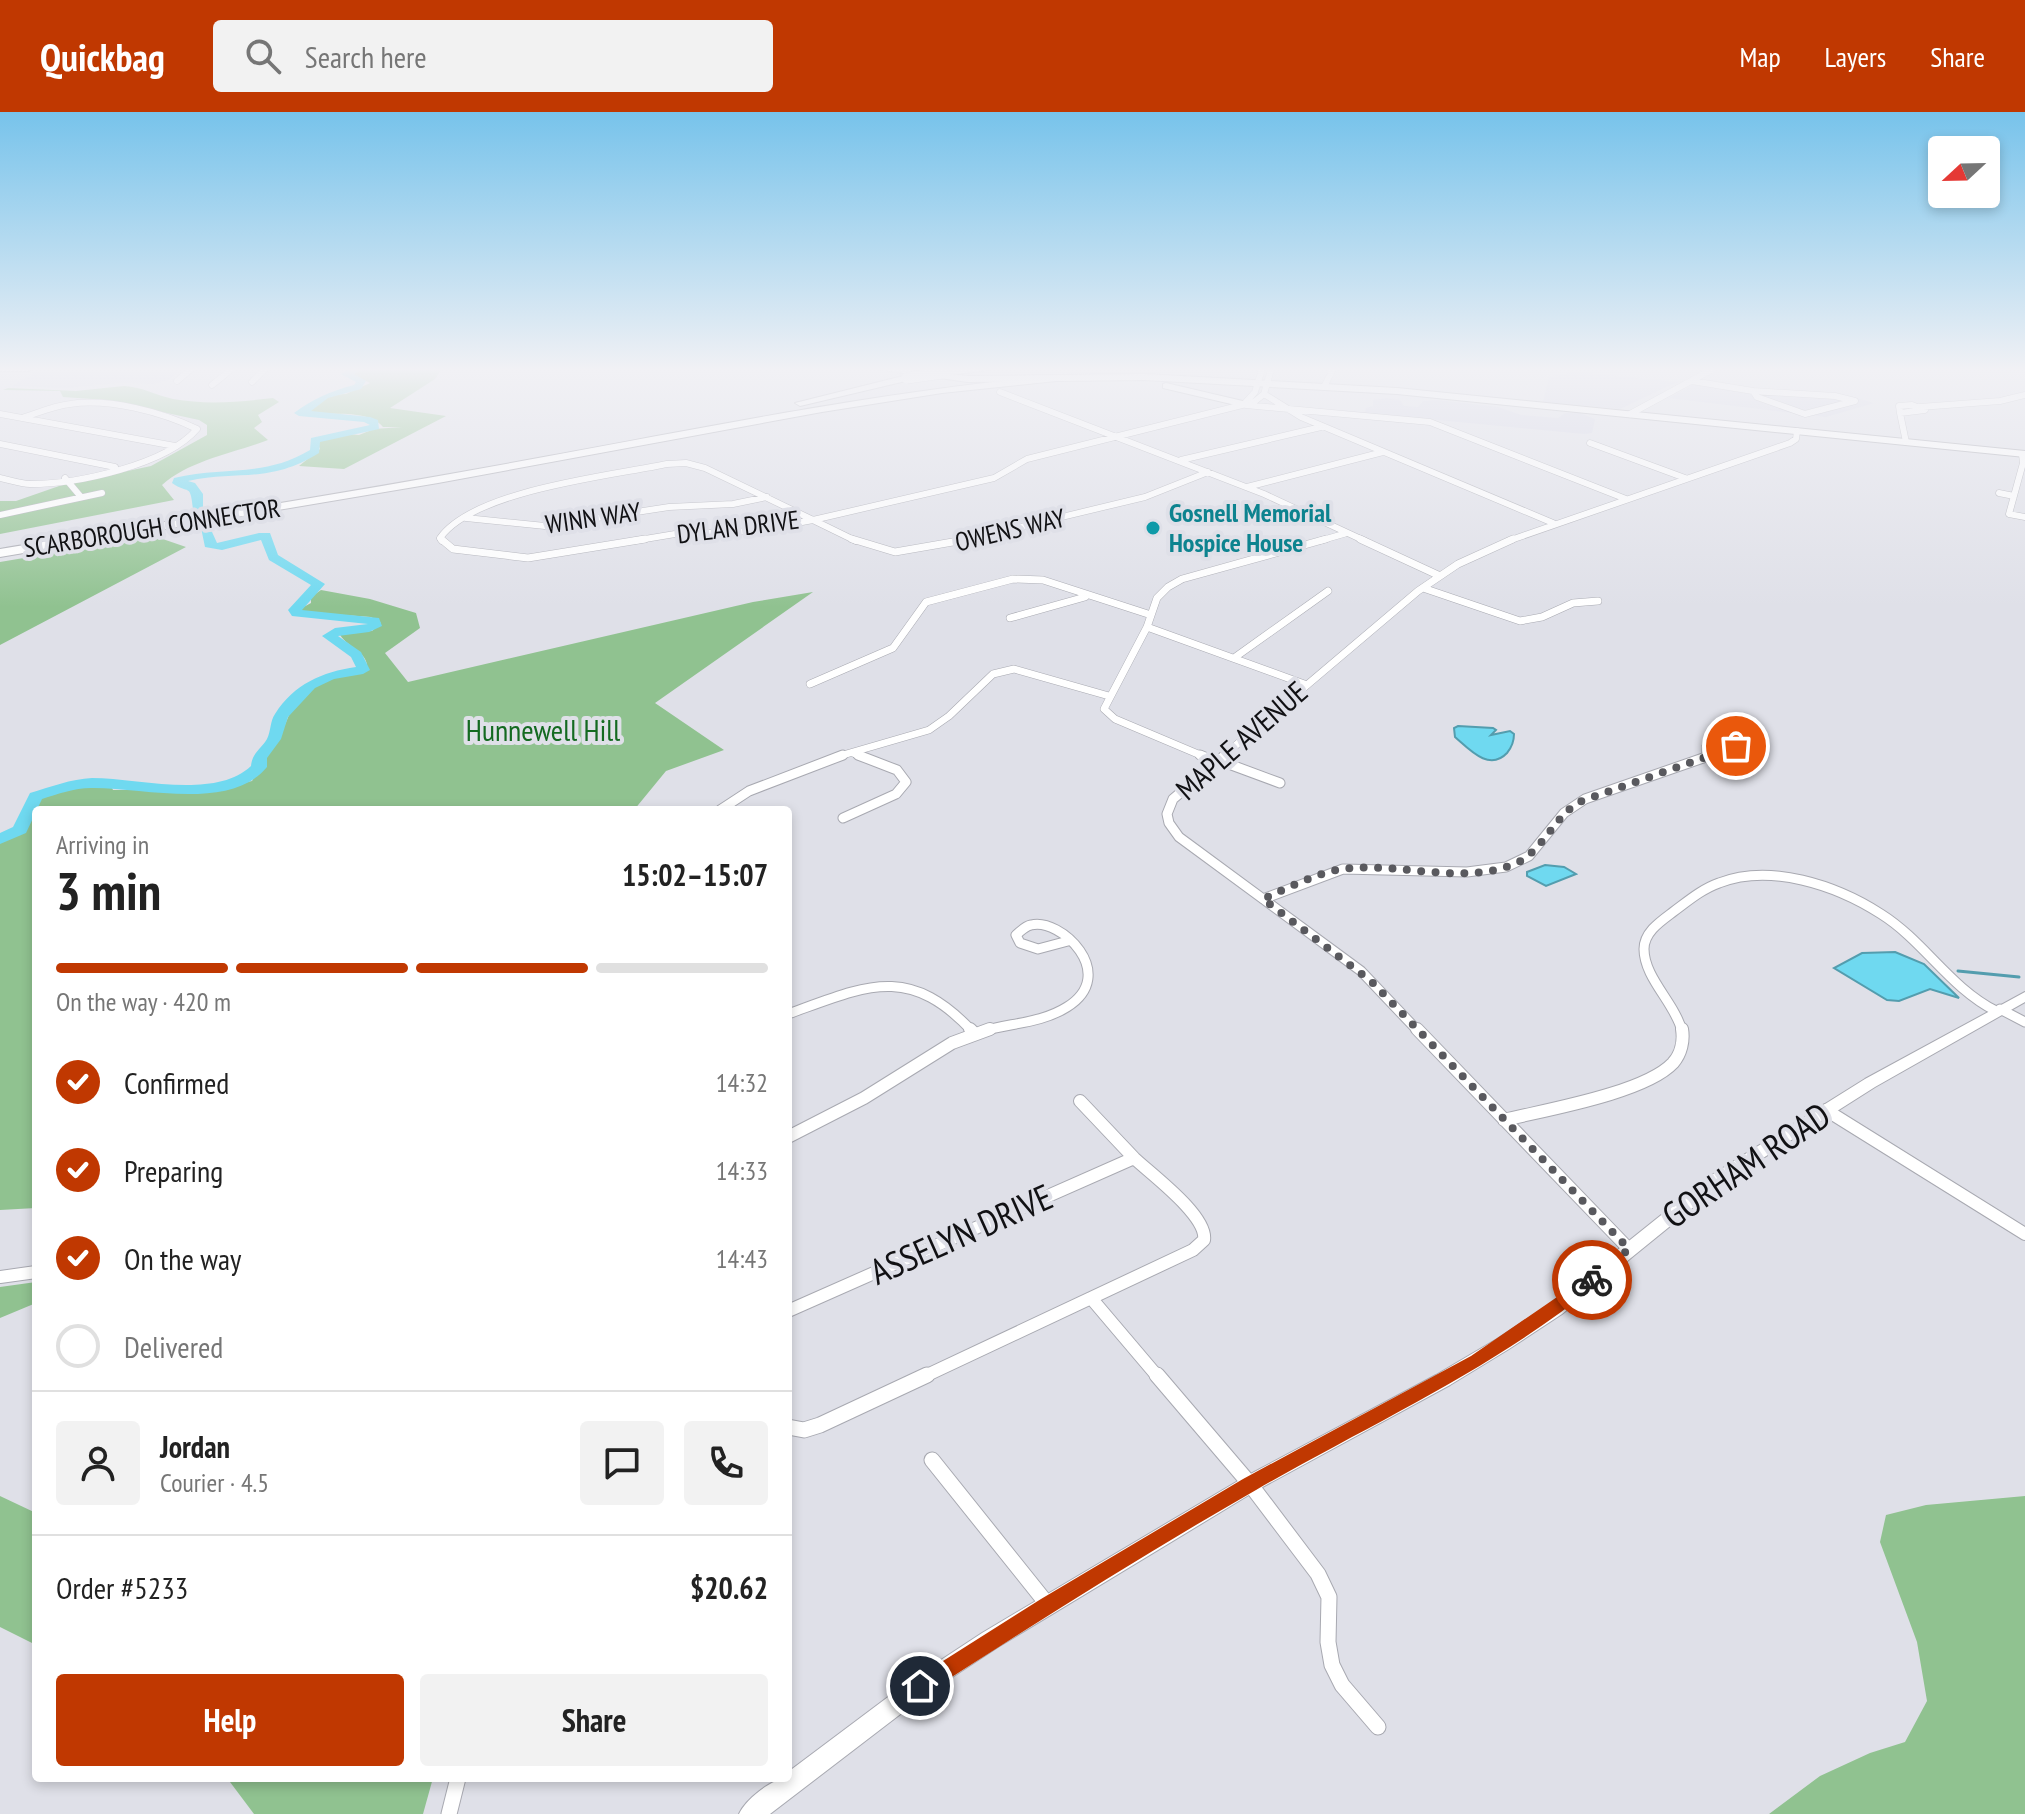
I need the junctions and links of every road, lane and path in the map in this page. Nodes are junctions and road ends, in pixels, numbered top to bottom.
1 (21, 448) edge
2 (173, 448) edge
3 (574, 448) edge
4 (609, 448) edge
5 (1072, 448) edge
6 (1149, 448) edge
7 (1228, 448) edge
8 (1375, 448) edge
9 (1498, 448) edge
10 (1605, 448) edge
11 (1774, 448) edge
12 (1969, 448) edge
13 (1383, 452) junction
14 (2024, 454) edge
15 (1179, 460) junction
16 (117, 469) junction
17 (1208, 472) junction
18 (0, 478) edge
19 (65, 478) junction
20 (1685, 478) junction
21 (1247, 487) junction
22 (102, 493) dead end
23 (1999, 493) dead end
24 (2014, 496) junction
25 (81, 497) junction
26 (767, 497) junction
27 (1626, 499) junction
28 (0, 515) edge
29 (2025, 517) edge
30 (466, 518) junction
31 (811, 520) junction
32 (1553, 523) junction
33 (1347, 533) junction
34 (0, 545) edge
35 (0, 553) edge
36 (1440, 576) junction
37 (1423, 588) junction
38 (1307, 591) dead end
39 (1328, 591) dead end
40 (1319, 596) junction
41 (1087, 597) junction
42 (1598, 601) dead end
43 (1151, 615) junction
44 (1010, 618) dead end
45 (1147, 627) junction
46 (1234, 658) junction
47 (823, 678) junction
48 (810, 684) dead end
49 (835, 684) dead end
50 (1307, 685) junction
51 (1109, 696) junction
52 (851, 752) junction
53 (1706, 757) dead end
54 (1218, 761) junction
55 (1280, 783) dead end
56 (726, 806) edge
57 (843, 818) dead end
58 (1263, 899) junction
59 (1068, 941) junction
60 (2025, 996) edge
61 (2000, 1009) junction
62 (792, 1013) edge
63 (2025, 1022) edge
64 (974, 1033) junction
65 (1080, 1101) dead end
66 (1826, 1110) junction
67 (1504, 1120) junction
68 (792, 1135) edge
69 (1134, 1158) junction
70 (2025, 1234) edge
71 (1629, 1249) junction
72 (32, 1273) edge
73 (0, 1277) edge
74 (1091, 1298) junction
75 (792, 1309) edge
76 (792, 1428) edge
77 (932, 1460) dead end
78 (1250, 1484) junction
79 (1048, 1605) junction
80 (1378, 1727) dead end
81 (457, 1782) edge
82 (449, 1814) edge
83 (751, 1814) edge

1 - 16 street
2 - 16 street
3 - 34 highway, SCARBOROUGH CONNECTOR, bridge
4 - 35 highway, SCARBOROUGH CONNECTOR
5 - 31 street
6 - 15 street
7 - 15 street
8 - 13 street
9 - 27 street
10 - 20 street
11 - 20 street, MAPLE AVENUE
12 - 14 main road
13 - 21 street
13 - 32 street
14 - 24 street
15 - 17 street
16 - 19 street
17 - 21 street
17 - 31 street, OWENS WAY
18 - 19 street
19 - 25 street
20 - 27 street, MAPLE AVENUE
21 - 33 street
22 - 25 street
23 - 24 street
24 - 29 street
25 - 28 street
26 - 30 street, WINN WAY
26 - 30 street, DYLAN DRIVE
26 - 31 street, DYLAN DRIVE
27 - 32 street, MAPLE AVENUE
30 - 31 street, DYLAN DRIVE
32 - 36 street, MAPLE AVENUE
33 - 36 street
33 - 43 street
36 - 37 street, MAPLE AVENUE
37 - 42 street
37 - 50 street, MAPLE AVENUE
38 - 40 street
39 - 40 street
40 - 46 street
41 - 43 street
41 - 44 street
41 - 47 street
43 - 45 street
45 - 46 street
45 - 51 street
46 - 50 street
47 - 48 street
47 - 49 street
50 - 54 street, MAPLE AVENUE
51 - 52 street
51 - 54 street
52 - 56 street
52 - 57 street
53 - 58 street
54 - 55 street
54 - 58 street, MAPLE AVENUE
58 - 67 street, MAPLE AVENUE
59 - 59 street
59 - 64 street
60 - 61 main road, GORHAM ROAD
61 - 63 street
61 - 66 main road, GORHAM ROAD
61 - 67 street
62 - 64 street
64 - 68 street
65 - 69 street
66 - 70 street
66 - 71 main road, GORHAM ROAD
67 - 71 street, MAPLE AVENUE
69 - 74 street
69 - 75 street, ASSELYN DRIVE
71 - 78 main road, GORHAM ROAD
72 - 73 street
74 - 76 street
74 - 78 street
77 - 79 street
78 - 79 main road, GORHAM ROAD
78 - 80 street
79 - 83 main road, GORHAM ROAD
81 - 82 street

